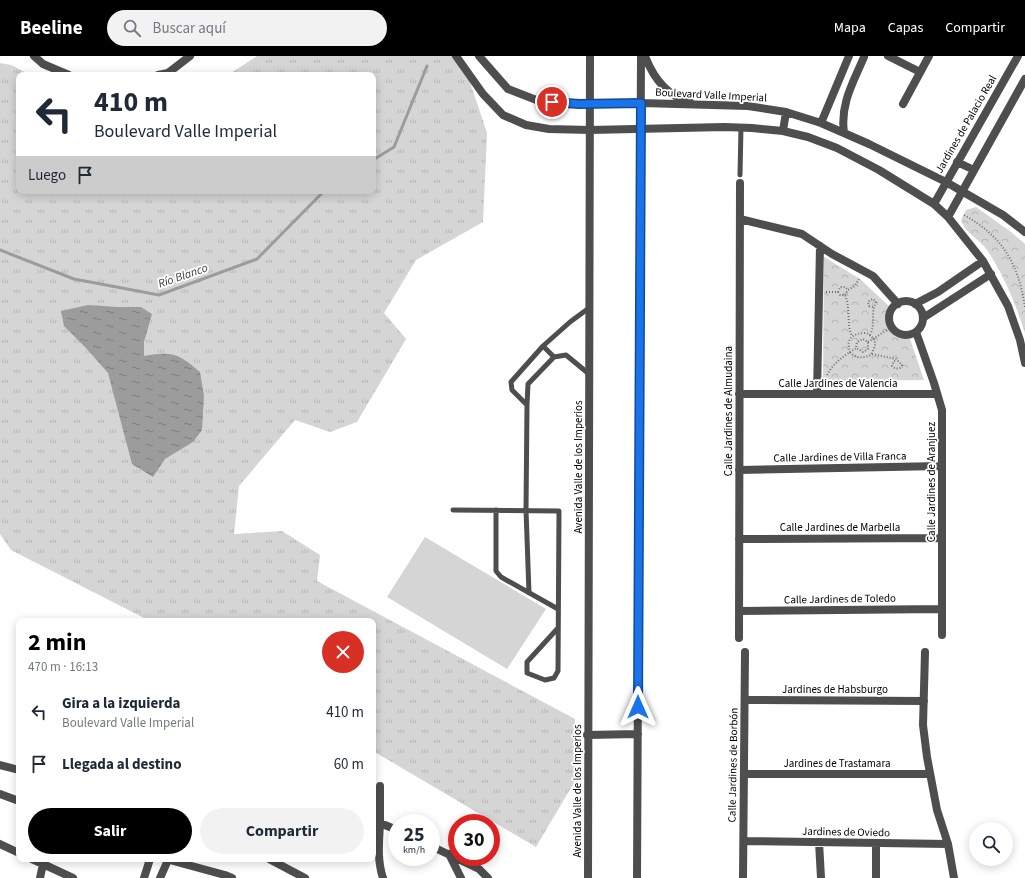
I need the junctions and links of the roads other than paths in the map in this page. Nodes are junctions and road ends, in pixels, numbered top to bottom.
1 (34, 56) edge
2 (190, 56) edge
3 (456, 56) edge
4 (479, 56) edge
5 (590, 56) edge
6 (641, 56) edge
7 (645, 56) edge
8 (848, 56) edge
9 (864, 56) edge
10 (888, 56) edge
11 (929, 56) edge
12 (1018, 56) edge
13 (61, 72) edge
14 (169, 72) edge
15 (920, 72) junction
16 (1025, 79) edge
17 (833, 95) junction
18 (846, 99) junction
19 (641, 103) junction
20 (590, 104) junction
21 (903, 104) dead end
22 (702, 105) junction
23 (786, 112) junction
24 (821, 123) junction
25 (741, 127) junction
26 (640, 128) junction
27 (590, 130) junction
28 (783, 131) junction
29 (844, 133) junction
30 (957, 162) junction
31 (974, 170) junction
32 (740, 175) dead end
33 (946, 182) junction
34 (740, 183) dead end
35 (963, 192) junction
36 (934, 204) junction
37 (948, 217) junction
38 (740, 219) junction
39 (1025, 232) edge
40 (820, 246) junction
41 (983, 261) junction
42 (991, 274) junction
43 (957, 278) junction
44 (965, 290) junction
45 (898, 304) junction
46 (915, 304) junction
47 (589, 308) junction
48 (923, 318) junction
49 (916, 332) junction
50 (543, 346) junction
51 (554, 357) junction
52 (1025, 363) edge
53 (589, 374) junction
54 (739, 394) junction
55 (817, 394) junction
56 (937, 394) junction
57 (527, 405) junction
58 (941, 466) junction
59 (739, 470) junction
60 (453, 510) dead end
61 (496, 510) junction
62 (526, 510) junction
63 (942, 538) junction
64 (739, 539) junction
65 (529, 593) junction
66 (558, 609) junction
67 (942, 609) junction
68 (739, 611) junction
69 (558, 628) junction
70 (942, 635) dead end
71 (739, 638) dead end
72 (745, 652) dead end
73 (925, 652) dead end
74 (745, 700) junction
75 (924, 701) junction
76 (638, 734) junction
77 (587, 735) junction
78 (0, 765) edge
79 (16, 769) edge
80 (744, 774) junction
81 (930, 774) junction
82 (380, 786) dead end
83 (0, 794) edge
84 (16, 800) edge
85 (380, 823) junction
86 (388, 826) edge
87 (744, 841) junction
88 (819, 842) junction
89 (876, 843) junction
90 (0, 844) edge
91 (948, 844) junction
92 (16, 852) edge
93 (39, 862) edge
94 (149, 862) edge
95 (166, 862) edge
96 (178, 862) edge
97 (275, 862) edge
98 (43, 864) junction
99 (455, 866) edge
100 (473, 866) edge
101 (40, 878) edge
102 (73, 878) edge
103 (144, 878) edge
104 (160, 878) edge
105 (232, 878) edge
106 (305, 878) edge
107 (383, 878) edge
108 (461, 878) edge
109 (488, 878) edge
110 (588, 878) edge
111 (637, 878) edge
112 (743, 878) edge
113 (821, 878) edge
114 (876, 878) edge
115 (954, 878) edge

1 - 13 street
2 - 14 street
3 - 27 street
4 - 20 street, Boulevard Valle Imperial
5 - 20 street, Avenida Valle de los Imperios
6 - 19 street
7 - 22 street
8 - 17 street
9 - 18 street
10 - 15 street
11 - 15 street
12 - 30 street, Jardines de Palacio Real
15 - 21 street
16 - 31 street
17 - 18 street
17 - 24 street
18 - 29 street
19 - 20 street, Boulevard Valle Imperial
19 - 22 street, Boulevard Valle Imperial
19 - 26 street
20 - 27 street, Avenida Valle de los Imperios
22 - 23 street, Boulevard Valle Imperial
23 - 24 street, Boulevard Valle Imperial
23 - 28 street
24 - 29 street, Boulevard Valle Imperial
25 - 26 street
25 - 28 street
25 - 32 lane
26 - 27 street
26 - 76 street
27 - 47 street, Avenida Valle de los Imperios
28 - 36 street
29 - 33 street, Boulevard Valle Imperial
30 - 31 street
30 - 33 street, Jardines de Palacio Real
31 - 35 street
33 - 35 street, Boulevard Valle Imperial
33 - 36 street, Jardines de Palacio Real
34 - 38 street, Calle Jardines de Almudaina
35 - 37 street
35 - 39 street, Boulevard Valle Imperial
36 - 37 street
37 - 41 street
38 - 40 street
38 - 54 street, Calle Jardines de Almudaina
40 - 45 street
40 - 55 street
41 - 42 street
41 - 43 street
42 - 44 street
42 - 52 street
43 - 44 street
43 - 46 street
44 - 48 street
45 - 46 street
45 - 49 street
46 - 48 street
47 - 50 lane
47 - 53 street, Avenida Valle de los Imperios
48 - 49 street
49 - 56 street, Calle Jardines de Aranjuez
50 - 51 lane
50 - 57 lane
51 - 53 lane
51 - 57 lane
53 - 77 street, Avenida Valle de los Imperios
54 - 55 street, Calle Jardines de Valencia
54 - 59 street, Calle Jardines de Almudaina
55 - 56 street, Calle Jardines de Valencia
56 - 58 street, Calle Jardines de Aranjuez
57 - 62 lane
58 - 59 street, Calle Jardines de Villa Franca
58 - 63 street, Calle Jardines de Aranjuez
59 - 64 street, Calle Jardines de Almudaina
60 - 61 lane
61 - 62 lane
61 - 65 lane
62 - 65 lane
62 - 66 lane
63 - 64 street, Calle Jardines de Marbella
63 - 67 street, Calle Jardines de Aranjuez
64 - 68 street, Calle Jardines de Almudaina
65 - 66 lane
66 - 69 lane
67 - 68 street, Calle Jardines de Toledo
67 - 70 street, Calle Jardines de Aranjuez
68 - 71 street, Calle Jardines de Almudaina
69 - 69 lane
72 - 74 street, Calle Jardines de Borbón
73 - 75 street
74 - 75 street, Jardines de Habsburgo
74 - 80 street, Calle Jardines de Borbón
75 - 81 street
76 - 77 street
76 - 111 street
77 - 110 street, Avenida Valle de los Imperios
78 - 79 street
80 - 81 street, Jardines de Trastamara
80 - 87 street, Calle Jardines de Borbón
81 - 91 street
82 - 85 street
83 - 84 street
85 - 86 street
85 - 107 street
87 - 88 street, Jardines de Oviedo
87 - 112 street, Calle Jardines de Borbón
88 - 89 street, Jardines de Oviedo
88 - 113 street
89 - 91 street, Jardines de Oviedo
89 - 114 street
90 - 92 street
91 - 115 street
93 - 98 street
94 - 103 street
95 - 104 street
96 - 105 street
97 - 106 street
98 - 101 street
98 - 102 street
99 - 108 street
100 - 109 street

